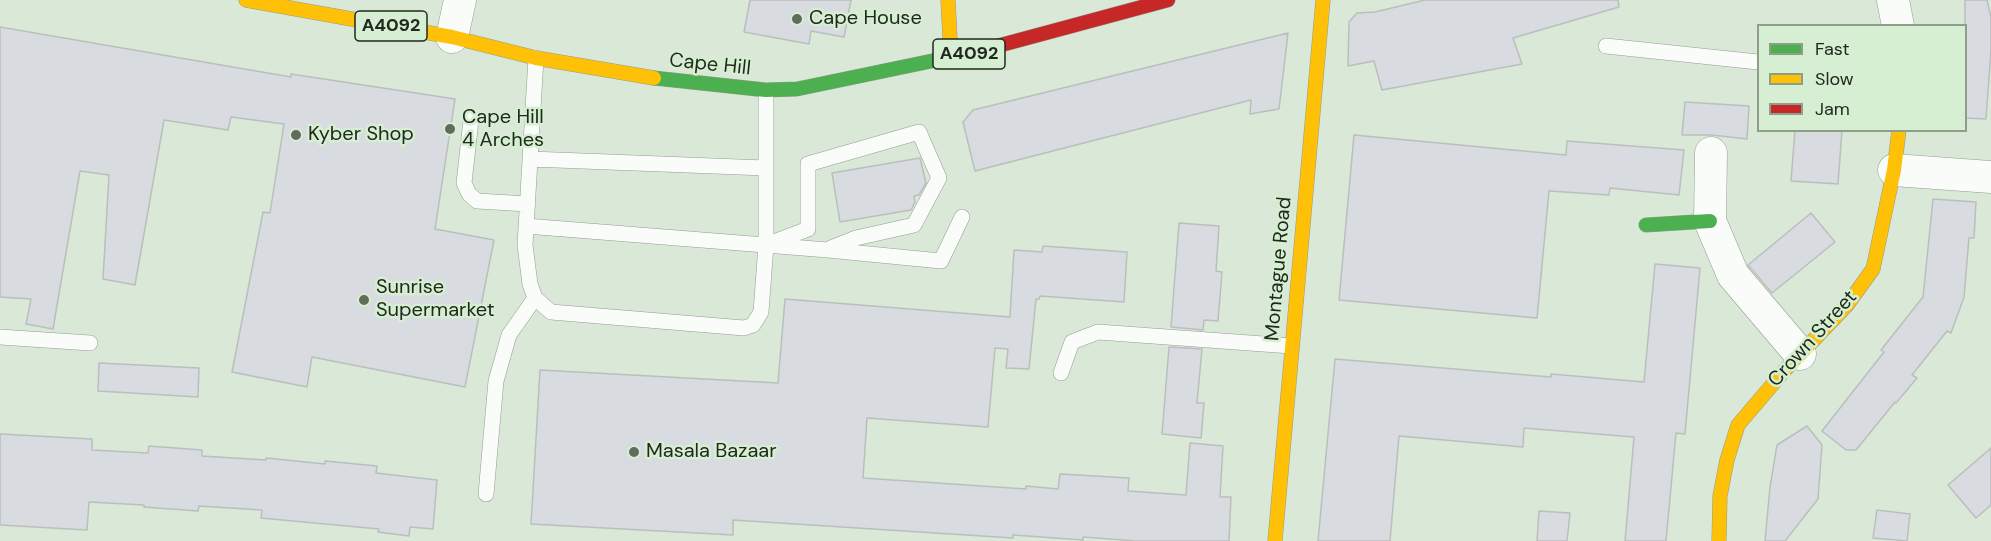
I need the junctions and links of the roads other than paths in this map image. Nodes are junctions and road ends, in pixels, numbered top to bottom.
1 (246, 0) edge
2 (460, 0) edge
3 (948, 0) edge
4 (1168, 0) edge
5 (1323, 0) edge
6 (1893, 0) edge
7 (1898, 24) edge
8 (452, 37) junction
9 (1606, 46) dead end
10 (536, 58) junction
11 (951, 58) junction
12 (1757, 62) edge
13 (766, 90) junction
14 (471, 120) dead end
15 (1899, 132) edge
16 (1711, 153) dead end
17 (530, 159) junction
18 (766, 168) junction
19 (1894, 170) junction
20 (1991, 177) edge
21 (528, 204) junction
22 (962, 217) dead end
23 (1710, 221) junction
24 (1646, 225) dead end
25 (526, 226) junction
26 (766, 245) junction
27 (828, 250) junction
28 (535, 298) junction
29 (0, 337) edge
30 (90, 343) dead end
31 (1291, 346) junction
32 (1800, 354) junction
33 (1061, 373) dead end
34 (486, 494) dead end
35 (1275, 541) edge
36 (1719, 541) edge

1 - 8 street, Cape Hill / A4092
2 - 8 street
3 - 11 street
4 - 11 street, Cape Hill / A4092
5 - 31 street, Montague Road
6 - 7 street
8 - 10 street, Cape Hill / A4092
9 - 12 lane
10 - 13 street, Cape Hill / A4092
10 - 17 lane
11 - 13 street, Cape Hill / A4092
13 - 18 lane
14 - 21 lane
15 - 19 street, Crown Street
16 - 23 street
17 - 18 lane
17 - 21 lane
18 - 26 lane
19 - 20 street
19 - 32 street, Crown Street
21 - 25 lane
22 - 27 lane
23 - 24 street
23 - 32 street
25 - 26 lane
25 - 28 lane
26 - 27 lane
26 - 27 lane
26 - 28 lane
28 - 34 lane
29 - 30 lane
31 - 33 lane
31 - 35 street, Montague Road
32 - 36 street, Crown Street

